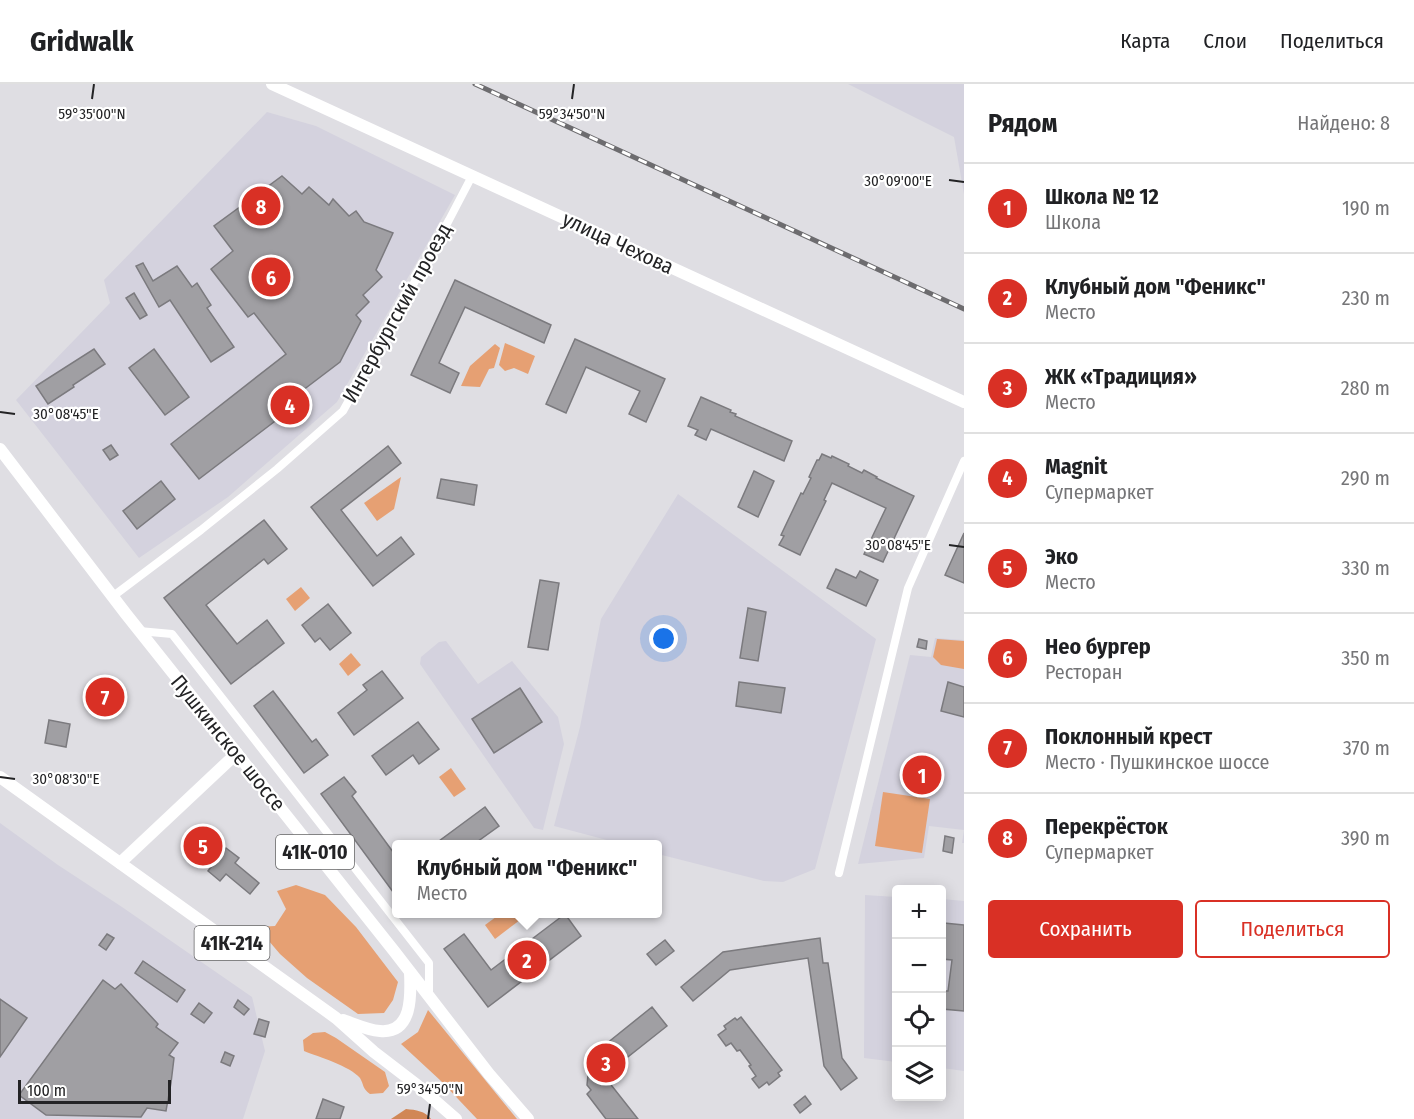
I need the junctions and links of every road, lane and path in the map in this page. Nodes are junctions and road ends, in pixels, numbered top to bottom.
1 (272, 84) edge
2 (472, 176) junction
3 (964, 402) edge
4 (0, 449) edge
5 (964, 461) edge
6 (112, 597) junction
7 (139, 631) junction
8 (237, 753) junction
9 (0, 777) edge
10 (120, 863) junction
11 (839, 873) dead end
12 (392, 916) edge
13 (394, 918) edge
14 (410, 972) junction
15 (429, 996) junction
16 (336, 1018) junction
17 (417, 1085) junction
18 (446, 1119) edge
19 (456, 1119) edge
20 (528, 1119) edge

1 - 2 main road, улица Чехова
2 - 3 main road, улица Чехова
2 - 6 street, Ингербургский проезд
4 - 6 main road, Пушкинское шоссе / 41К-010
5 - 11 street
6 - 7 main road, Пушкинское шоссе / 41К-010
7 - 8 main road, Пушкинское шоссе / 41К-010
7 - 12 street
8 - 10 main road
8 - 14 main road, Пушкинское шоссе / 41К-010
9 - 10 main road, 41К-214
10 - 16 main road, 41К-214
13 - 15 street
14 - 15 main road, Пушкинское шоссе / 41К-010
14 - 16 main road
15 - 20 main road, Пушкинское шоссе / 41К-010
16 - 17 main road, 41К-214
17 - 18 main road
17 - 19 main road, 41К-214

